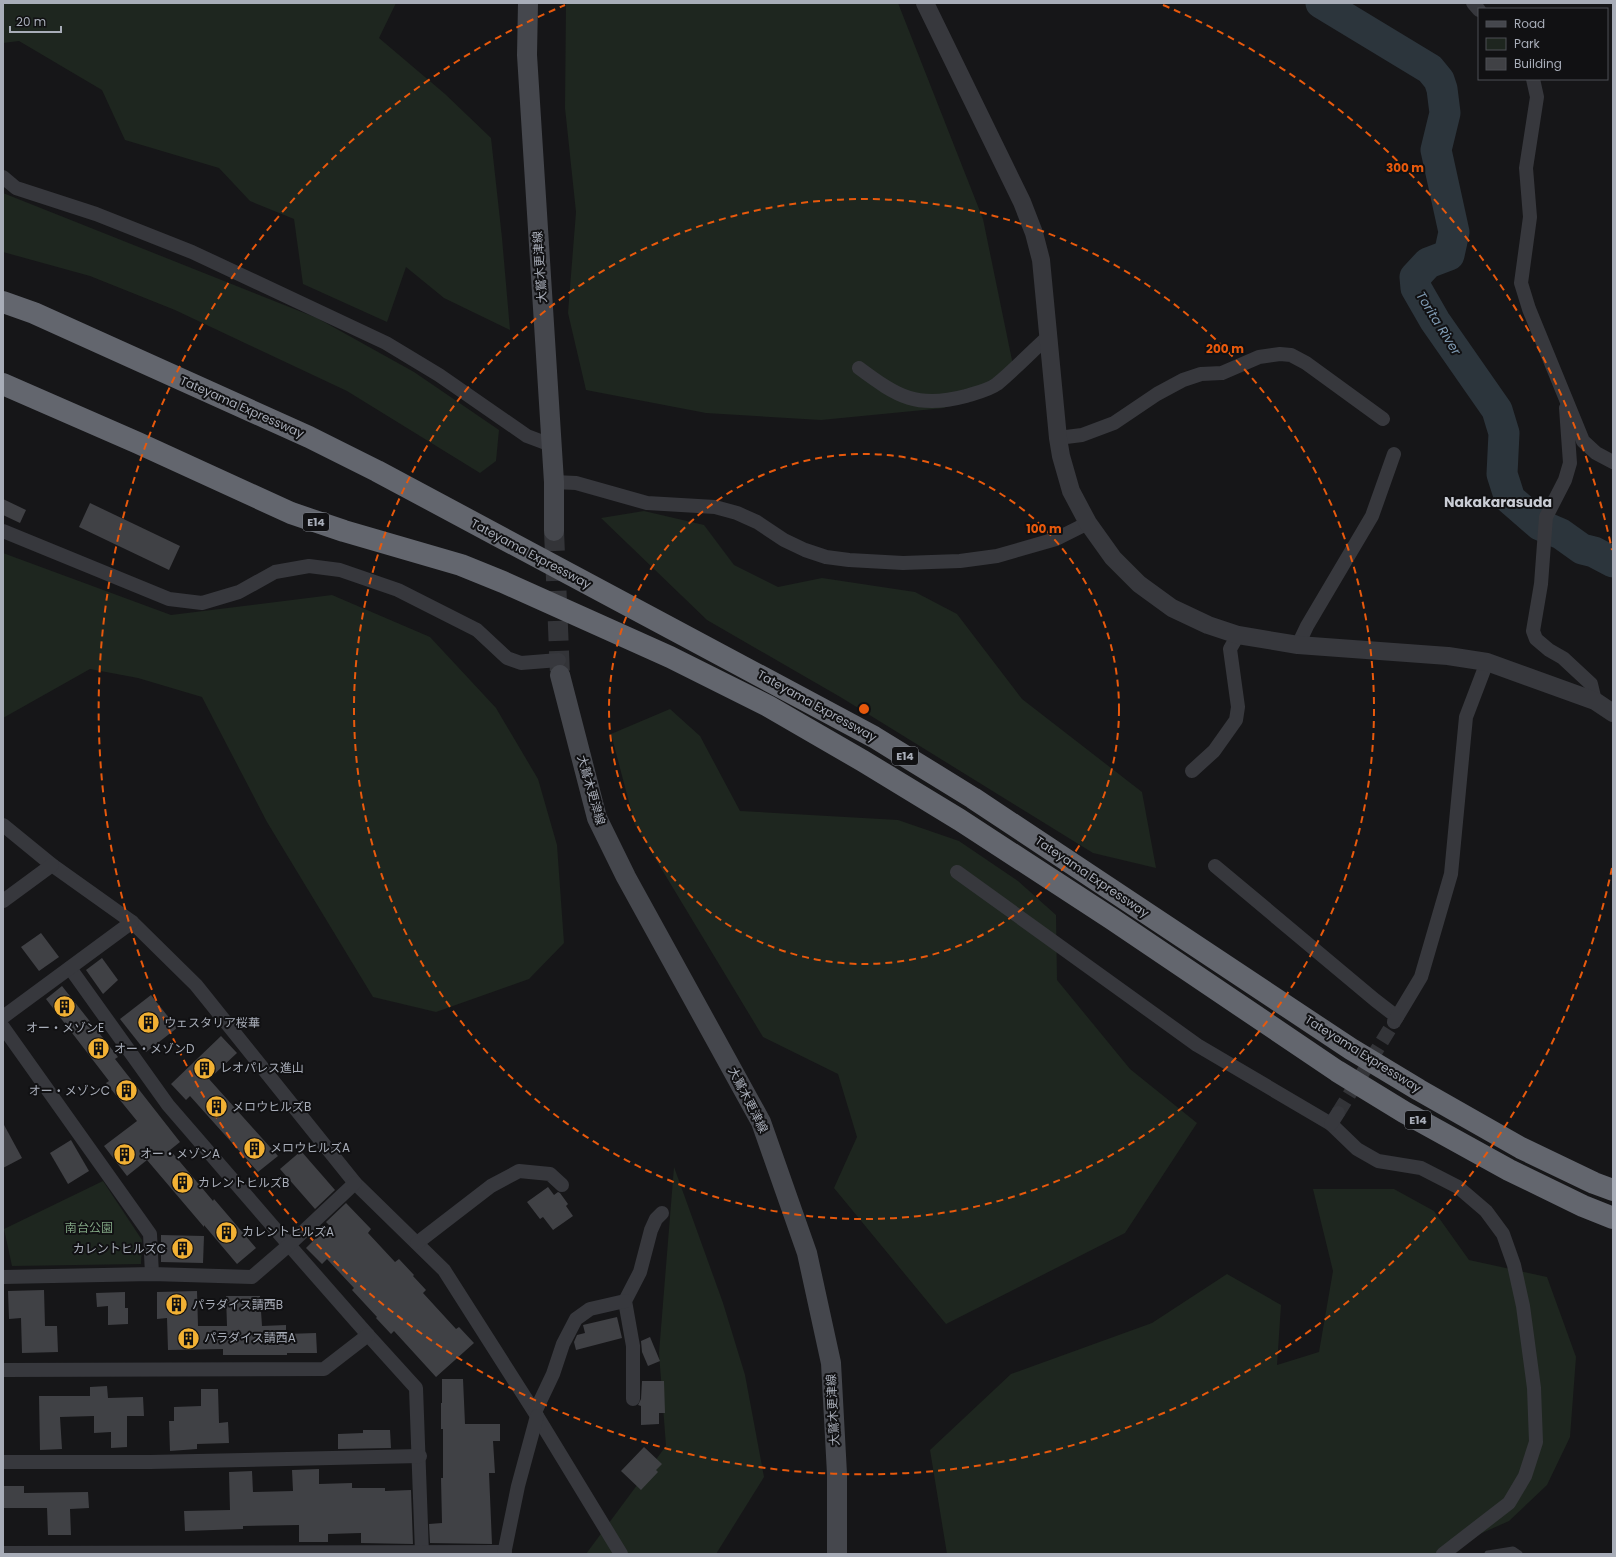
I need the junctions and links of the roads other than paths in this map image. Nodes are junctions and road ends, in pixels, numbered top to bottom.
1 (528, 3) edge
2 (925, 3) edge
3 (1533, 80) edge
4 (3, 177) edge
5 (3, 302) edge
6 (1049, 336) junction
7 (859, 368) dead end
8 (3, 384) edge
9 (1566, 396) junction
10 (1383, 419) dead end
11 (1058, 438) junction
12 (551, 445) junction
13 (1394, 454) dead end
14 (1613, 462) edge
15 (554, 482) junction
16 (1088, 523) junction
17 (3, 531) edge
18 (554, 531) tunnel mouth
19 (1238, 635) junction
20 (1298, 645) junction
21 (1487, 662) junction
22 (559, 667) joint
23 (1595, 701) junction
24 (1613, 713) edge
25 (1192, 771) dead end
26 (3, 825) edge
27 (52, 865) junction
28 (1215, 866) dead end
29 (957, 872) dead end
30 (3, 901) edge
31 (132, 922) junction
32 (70, 968) junction
33 (3, 1017) edge
34 (3, 1027) edge
35 (355, 1183) junction
36 (562, 1185) dead end
37 (1613, 1190) edge
38 (662, 1213) dead end
39 (1613, 1218) edge
40 (417, 1243) junction
41 (289, 1245) junction
42 (152, 1274) junction
43 (3, 1277) edge
44 (625, 1301) junction
45 (368, 1335) junction
46 (3, 1370) edge
47 (633, 1399) dead end
48 (536, 1414) junction
49 (420, 1456) junction
50 (3, 1462) edge
51 (3, 1553) edge
52 (422, 1553) junction
53 (504, 1553) edge
54 (621, 1554) edge
55 (837, 1554) edge
56 (1443, 1554) edge
57 (1488, 1554) edge
58 (1519, 1554) edge

1 - 12 main road, 大鷲木更津線
2 - 6 street
3 - 9 street
4 - 12 street
5 - 37 highway, Tateyama Expressway / E14
6 - 7 street
6 - 11 street
8 - 39 highway, Tateyama Expressway / E14
9 - 14 street
9 - 23 street
10 - 11 street
11 - 16 street
12 - 15 main road, 大鷲木更津線
13 - 20 street
15 - 16 street
15 - 18 main road, 大鷲木更津線
16 - 19 street
17 - 22 street
19 - 20 street
19 - 25 street
20 - 21 street
21 - 23 street
21 - 28 street
22 - 55 main road, 大鷲木更津線
23 - 24 street
26 - 27 street
27 - 30 street
27 - 31 street
29 - 56 street
31 - 32 street
31 - 35 street
32 - 33 street
32 - 41 street
34 - 42 street
35 - 40 street
35 - 41 street
36 - 40 street
38 - 44 street
40 - 48 street
41 - 42 street
41 - 45 street
42 - 43 street
44 - 47 street
44 - 48 street
45 - 46 street
45 - 49 street
48 - 53 street
48 - 54 street
49 - 50 street
49 - 52 street
51 - 52 street
52 - 53 street
57 - 58 lane

